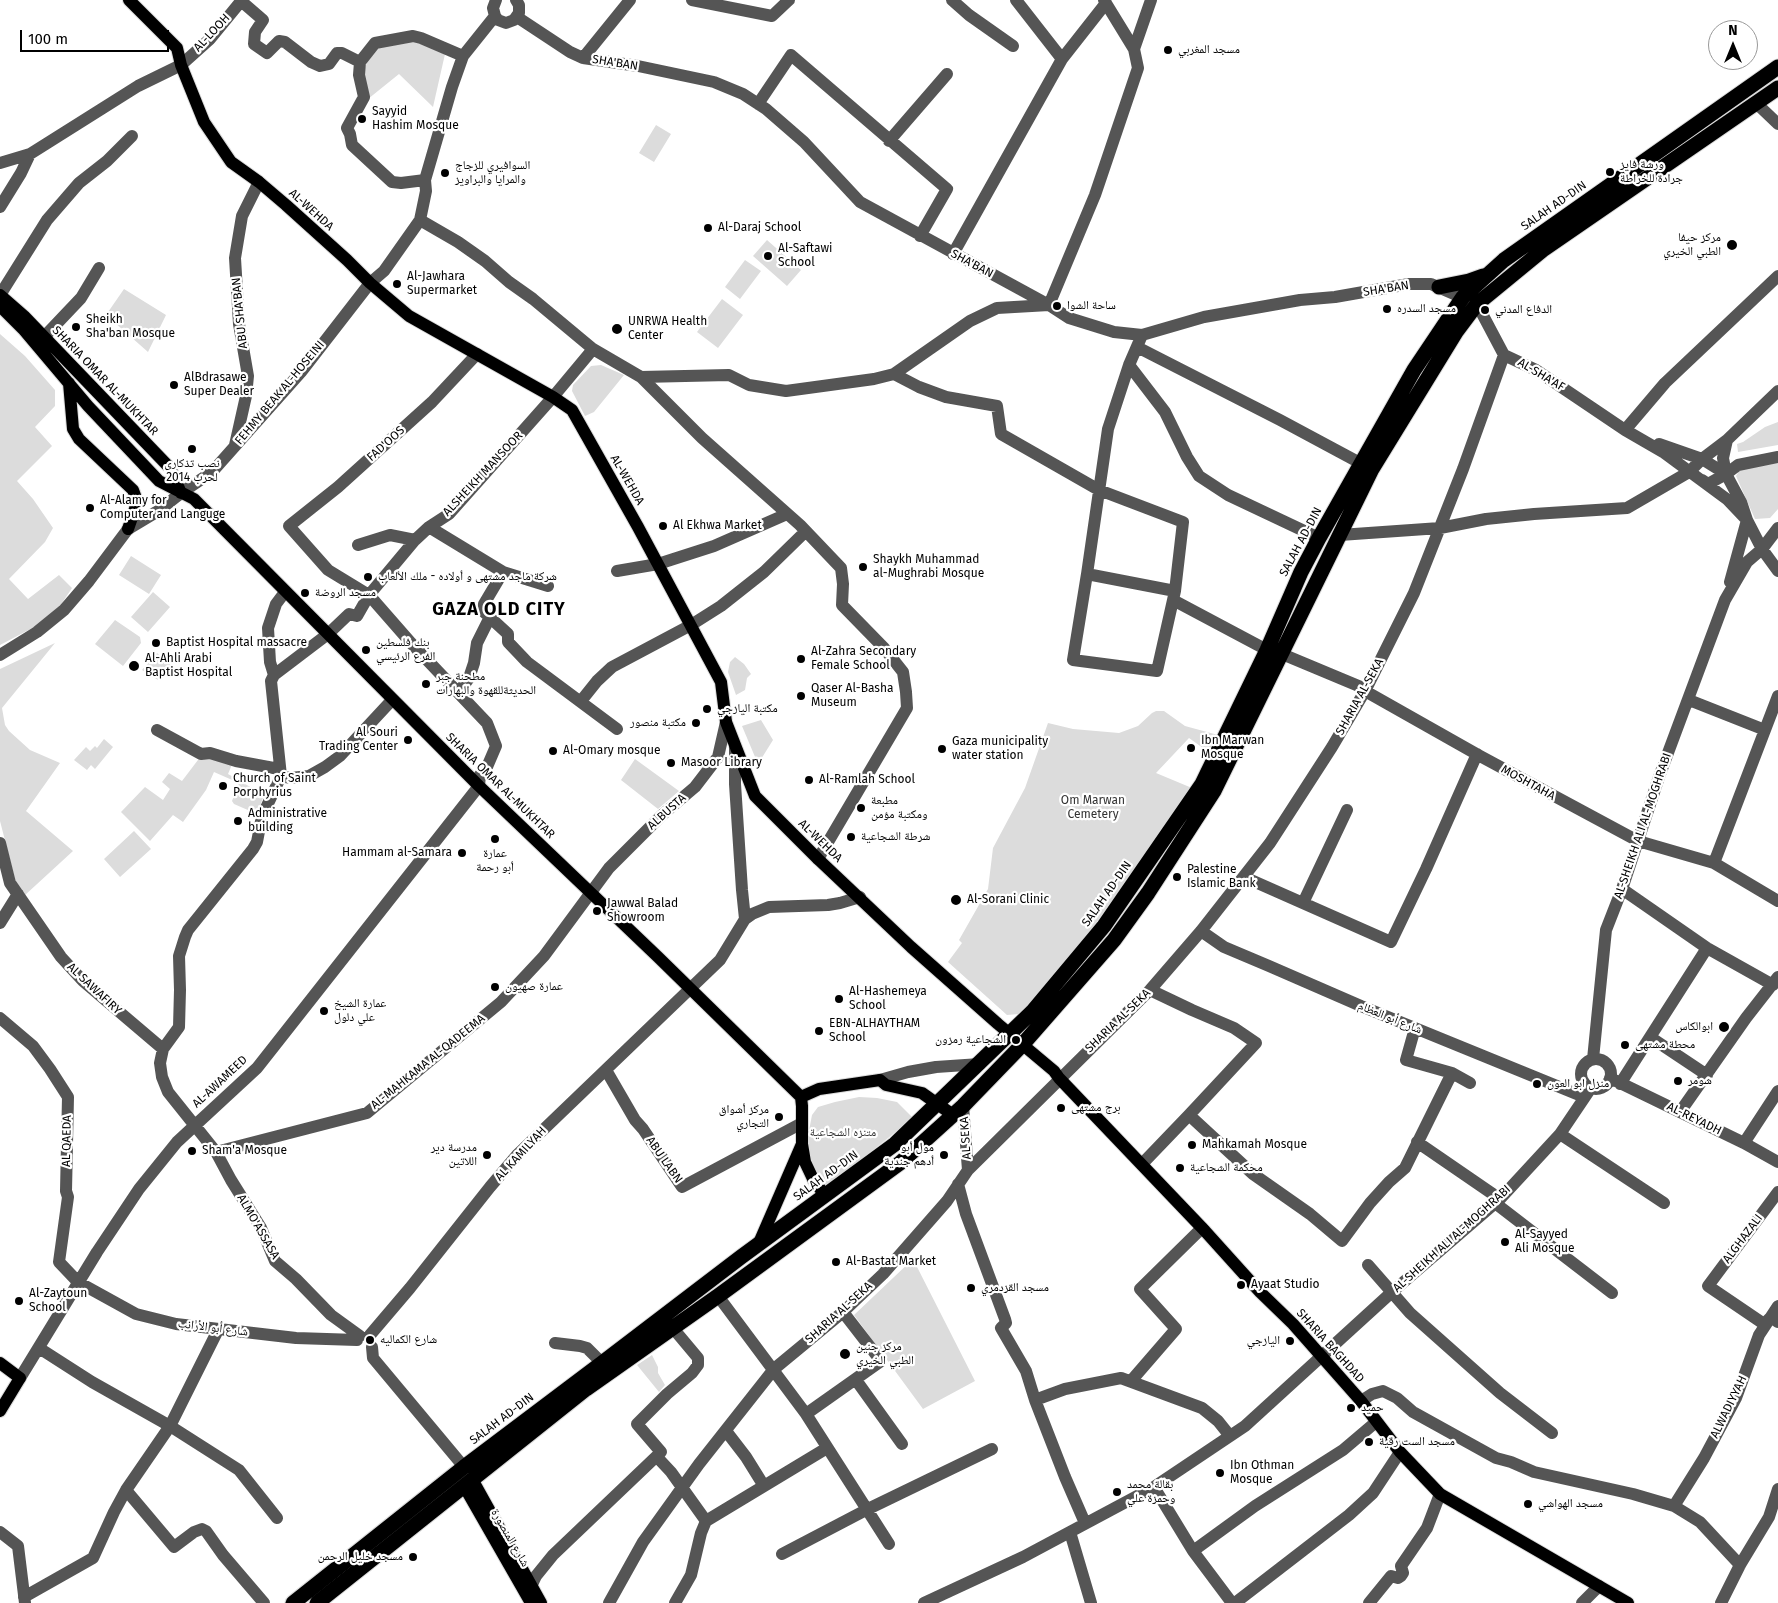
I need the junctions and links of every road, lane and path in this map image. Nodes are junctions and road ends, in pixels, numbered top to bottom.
1 (129, 0) edge
2 (241, 0) edge
3 (496, 0) edge
4 (516, 0) edge
5 (630, 0) edge
6 (692, 0) edge
7 (789, 0) edge
8 (952, 0) edge
9 (1016, 0) edge
10 (1150, 0) edge
11 (1105, 1) edge
12 (495, 16) junction
13 (517, 17) junction
14 (1013, 46) dead end
15 (1134, 49) junction
16 (463, 56) junction
17 (583, 58) junction
18 (1062, 59) junction
19 (360, 62) junction
20 (181, 65) junction
21 (1778, 67) edge
22 (946, 74) dead end
23 (1778, 88) edge
24 (1738, 95) junction
25 (758, 104) junction
26 (1751, 106) junction
27 (1778, 124) edge
28 (132, 136) dead end
29 (889, 141) junction
30 (30, 154) junction
31 (0, 163) edge
32 (425, 180) junction
33 (259, 182) junction
34 (0, 207) edge
35 (420, 220) junction
36 (920, 236) junction
37 (953, 254) junction
38 (99, 268) dead end
39 (1489, 273) junction
40 (1778, 276) edge
41 (370, 283) junction
42 (1439, 287) junction
43 (0, 294) edge
44 (1470, 300) junction
45 (1049, 305) junction
46 (0, 306) edge
47 (1142, 335) junction
48 (44, 336) junction
49 (1137, 347) junction
50 (593, 349) junction
51 (477, 354) junction
52 (1504, 354) junction
53 (1129, 365) junction
54 (894, 374) junction
55 (641, 377) junction
56 (68, 383) junction
57 (1778, 391) edge
58 (553, 397) junction
59 (1625, 430) junction
60 (1727, 440) junction
61 (234, 447) junction
62 (1778, 457) edge
63 (1702, 459) junction
64 (1362, 464) junction
65 (1689, 472) junction
66 (1726, 474) junction
67 (1708, 484) junction
68 (1099, 490) junction
69 (181, 493) junction
70 (787, 514) junction
71 (1747, 520) junction
72 (289, 526) joint
73 (429, 527) junction
74 (128, 528) junction
75 (1440, 528) junction
76 (1778, 528) edge
77 (805, 532) junction
78 (1340, 535) junction
79 (1318, 538) junction
80 (415, 540) junction
81 (358, 545) dead end
82 (1762, 548) junction
83 (658, 564) junction
84 (617, 571) dead end
85 (1778, 571) edge
86 (503, 572) junction
87 (1087, 574) junction
88 (548, 586) dead end
89 (285, 592) junction
90 (369, 595) junction
91 (1174, 595) junction
92 (1725, 600) junction
93 (490, 617) junction
94 (691, 625) junction
95 (328, 634) junction
96 (1275, 652) junction
97 (0, 655) edge
98 (274, 675) junction
99 (1365, 691) junction
100 (460, 692) junction
101 (1778, 696) edge
102 (392, 700) junction
103 (1689, 700) junction
104 (581, 701) junction
105 (726, 722) junction
106 (617, 729) dead end
107 (157, 730) dead end
108 (1765, 730) junction
109 (736, 746) junction
110 (1477, 754) junction
111 (280, 772) junction
112 (479, 786) junction
113 (1347, 810) dead end
114 (1638, 841) junction
115 (0, 843) edge
116 (818, 859) junction
117 (1714, 863) junction
118 (1244, 877) junction
119 (1622, 889) junction
120 (590, 892) junction
121 (18, 894) junction
122 (860, 897) junction
123 (1778, 901) edge
124 (1303, 903) junction
125 (745, 919) junction
126 (0, 923) edge
127 (1201, 931) junction
128 (1707, 948) junction
129 (1775, 981) edge
130 (690, 990) junction
131 (1150, 990) junction
132 (0, 1018) edge
133 (1415, 1028) junction
134 (1650, 1037) junction
135 (1017, 1039) junction
136 (163, 1050) junction
137 (1593, 1059) junction
138 (980, 1064) junction
139 (606, 1070) junction
140 (1452, 1073) junction
141 (1707, 1075) junction
142 (1059, 1078) junction
143 (880, 1080) junction
144 (1615, 1080) junction
145 (1470, 1082) dead end
146 (1778, 1091) edge
147 (1587, 1092) junction
148 (801, 1097) junction
149 (937, 1103) junction
150 (958, 1110) junction
151 (1680, 1112) junction
152 (1189, 1115) junction
153 (802, 1122) junction
154 (193, 1125) junction
155 (1560, 1134) junction
156 (1418, 1142) junction
157 (1744, 1143) junction
158 (802, 1144) junction
159 (216, 1152) junction
160 (1778, 1162) edge
161 (1142, 1164) junction
162 (968, 1170) junction
163 (958, 1184) junction
164 (1778, 1192) edge
165 (825, 1195) junction
166 (1497, 1201) junction
167 (1664, 1203) dead end
168 (1202, 1228) junction
169 (759, 1244) junction
170 (1368, 1265) dead end
171 (78, 1282) junction
172 (1392, 1292) junction
173 (1612, 1293) dead end
174 (718, 1296) junction
175 (1778, 1306) edge
176 (843, 1312) junction
177 (1774, 1319) edge
178 (672, 1327) junction
179 (218, 1330) junction
180 (365, 1340) junction
181 (555, 1344) dead end
182 (39, 1348) junction
183 (1320, 1356) junction
184 (0, 1363) edge
185 (602, 1363) junction
186 (774, 1369) junction
187 (20, 1378) junction
188 (856, 1380) junction
189 (1131, 1381) junction
190 (1035, 1400) junction
191 (1361, 1401) junction
192 (0, 1411) edge
193 (806, 1414) junction
194 (1376, 1422) junction
195 (170, 1426) junction
196 (726, 1431) junction
197 (1552, 1433) dead end
198 (1230, 1436) junction
199 (902, 1444) dead end
200 (827, 1448) junction
201 (992, 1449) dead end
202 (1400, 1452) junction
203 (657, 1457) junction
204 (467, 1477) junction
205 (764, 1486) junction
206 (1154, 1487) junction
207 (682, 1488) junction
208 (1778, 1489) edge
209 (126, 1490) junction
210 (1440, 1494) junction
211 (1674, 1506) junction
212 (868, 1508) junction
213 (277, 1518) dead end
214 (706, 1521) junction
215 (1085, 1523) junction
216 (0, 1532) edge
217 (1070, 1532) junction
218 (890, 1544) dead end
219 (1193, 1551) junction
220 (782, 1554) dead end
221 (1740, 1565) junction
222 (1599, 1586) junction
223 (530, 1594) edge
224 (25, 1600) edge
225 (264, 1603) edge
226 (293, 1603) edge
227 (317, 1603) edge
228 (541, 1603) edge
229 (609, 1603) edge
230 (675, 1603) edge
231 (924, 1603) edge
232 (1091, 1603) edge
233 (1234, 1603) edge
234 (1369, 1603) edge
235 (1582, 1603) edge
236 (1628, 1603) edge
237 (1721, 1603) edge

1 - 20 main road, AL-WEHDA
2 - 19 street
2 - 20 street, AL-LOOH
3 - 12 street
4 - 13 street
5 - 17 street
6 - 7 street
8 - 14 street
9 - 18 street
10 - 15 street
11 - 15 street
11 - 18 street
12 - 13 street
12 - 16 street
13 - 17 street, SHA'BAN
15 - 45 street
16 - 19 street
16 - 32 street
17 - 25 street, SHA'BAN
18 - 37 street
19 - 32 street
20 - 30 street, AL-LOOH
20 - 33 main road, AL-WEHDA
21 - 24 highway, SALAH AD-DIN
22 - 29 street
23 - 26 highway, SALAH AD-DIN
24 - 26 highway
24 - 39 highway, SALAH AD-DIN
25 - 29 street
25 - 36 street, SHA'BAN
26 - 27 street
26 - 44 highway, SALAH AD-DIN
28 - 43 street
29 - 36 street
30 - 31 street, AL-LOOH
30 - 34 street
32 - 35 street
33 - 41 main road, AL-WEHDA
33 - 61 street, ABU SHA'BAN
35 - 41 street, FEHMY BEAK AL-HOSEINI
35 - 50 street
36 - 37 street, SHA'BAN
37 - 45 street, SHA'BAN
38 - 48 street
39 - 42 highway
39 - 44 highway, SALAH AD-DIN
40 - 59 street
41 - 51 main road, AL-WEHDA
41 - 61 street, FEHMY BEAK AL-HOSEINI
42 - 44 street, SHA'BAN
42 - 47 street, SHA'BAN
43 - 48 main road, SHARIA OMAR AL-MUKHTAR
44 - 52 street, AL-SHA'AF
44 - 64 highway, SALAH AD-DIN
44 - 78 highway, SALAH AD-DIN
45 - 47 street, SHA'BAN
45 - 54 street
46 - 56 main road, SHARIA OMAR AL-MUKHTAR
47 - 49 street
48 - 69 main road, SHARIA OMAR AL-MUKHTAR
49 - 53 street
49 - 64 street
50 - 55 street
50 - 58 street, ALSHEIKH MANSOOR
51 - 58 main road, AL-WEHDA
51 - 72 street, FAD'OOS
52 - 59 street, AL-SHA'AF
52 - 75 street, SHARIA AL-SEKA
53 - 68 street
53 - 79 street
54 - 55 street
54 - 68 street
55 - 70 street
56 - 69 main road, SHARIA OMAR AL-MUKHTAR
56 - 74 main road
57 - 60 street
58 - 73 street, ALSHEIKH MANSOOR
58 - 83 main road, AL-WEHDA
59 - 63 street, AL-SHA'AF
59 - 65 street, AL-SHA'AF
60 - 63 street
60 - 66 street
61 - 69 street, FEHMY BEAK AL-HOSEINI
62 - 66 street
63 - 65 street
63 - 66 street, AL-SHA'AF
64 - 79 highway, SALAH AD-DIN
65 - 67 street, AL-SHA'AF
65 - 75 street
66 - 67 street
66 - 71 street, AL-SHA'AF
67 - 71 street, AL-SHA'AF
68 - 87 street
68 - 91 street
69 - 74 street, FEHMY BEAK AL-HOSEINI
69 - 89 main road, SHARIA OMAR AL-MUKHTAR
70 - 77 street
70 - 83 street
71 - 82 street, AL-SHA'AF
71 - 92 street, AL-SHEIKH ALI AL-MOGHRABI
72 - 90 street, AL-AWAMEED
73 - 80 street, ALSHEIKH MANSOOR
73 - 86 street
74 - 97 street
75 - 78 street
75 - 99 street, SHARIA AL-SEKA
76 - 82 street, AL-SHEIKH ALI AL-MOGHRABI
77 - 94 street
77 - 116 street
78 - 96 highway, SALAH AD-DIN
79 - 96 highway, SALAH AD-DIN
80 - 81 street
80 - 90 street, ALSHEIKH MANSOOR
82 - 85 street, AL-SHA'AF
82 - 92 street, AL-SHEIKH ALI AL-MOGHRABI
83 - 84 street
83 - 94 main road, AL-WEHDA
86 - 88 street
86 - 93 street
87 - 91 street, MOSHTAHA
87 - 91 street
89 - 95 main road, SHARIA OMAR AL-MUKHTAR
89 - 98 street
90 - 95 street, ALSHEIKH MANSOOR
90 - 100 street, AL-AWAMEED
91 - 96 street, MOSHTAHA
92 - 103 street, AL-SHEIKH ALI AL-MOGHRABI
93 - 100 street
93 - 104 street
94 - 104 street
94 - 105 main road, AL-WEHDA
95 - 98 street, ALSHEIKH MANSOOR
95 - 102 main road, SHARIA OMAR AL-MUKHTAR
96 - 99 street, MOSHTAHA
96 - 135 highway, SALAH AD-DIN
98 - 111 street
99 - 110 street, MOSHTAHA
99 - 118 street, SHARIA AL-SEKA
100 - 112 street, AL-AWAMEED
101 - 108 street
102 - 111 street
102 - 112 main road, SHARIA OMAR AL-MUKHTAR
103 - 108 street
103 - 114 street, AL-SHEIKH ALI AL-MOGHRABI
104 - 106 street
105 - 109 main road, AL-WEHDA
105 - 120 street, ALBUSTA
107 - 111 street
108 - 117 street
109 - 116 main road, AL-WEHDA
109 - 125 street
110 - 114 street, MOSHTAHA
110 - 124 street
111 - 136 street
112 - 120 main road, SHARIA OMAR AL-MUKHTAR
112 - 154 street, AL-AWAMEED
113 - 124 street
114 - 117 street, MOSHTAHA
114 - 119 street, AL-SHEIKH ALI AL-MOGHRABI
115 - 121 street, AL SAWAFIRY
116 - 122 main road, AL-WEHDA
117 - 123 street, MOSHTAHA
118 - 124 street
118 - 127 street, SHARIA AL-SEKA
119 - 128 street
119 - 137 street, AL-SHEIKH ALI AL-MOGHRABI
120 - 130 main road, SHARIA OMAR AL-MUKHTAR
120 - 159 street, AL-MAHKAMA AL-QADEEMA
121 - 126 street
121 - 136 street, AL SAWAFIRY
122 - 125 street
122 - 135 main road, AL-WEHDA
125 - 130 street, AL KAMILYAH
127 - 131 street, SHARIA AL-SEKA
127 - 133 street, شارع أبو العظام
128 - 129 street
128 - 134 street
129 - 141 street
130 - 139 street, AL KAMILYAH
130 - 148 main road, SHARIA OMAR AL-MUKHTAR
131 - 142 street, SHARIA AL-SEKA
131 - 152 street
132 - 171 street, AL QAEDA
133 - 140 street
133 - 147 street, شارع أبو العظام
134 - 141 street
134 - 144 street
135 - 138 highway, SALAH AD-DIN
135 - 142 main road, SHARIA BAGHDAD
135 - 150 highway, SALAH AD-DIN
136 - 154 street
137 - 144 street
137 - 147 street
138 - 143 street
138 - 149 highway, SALAH AD-DIN
139 - 153 street, ABU LABN
139 - 180 street, AL KAMILYAH
140 - 145 street
140 - 156 street
141 - 151 street
142 - 161 main road, SHARIA BAGHDAD
142 - 162 street, SHARIA AL-SEKA
143 - 148 main road
143 - 149 main road
144 - 147 street
144 - 151 street, AL-REYADH
146 - 157 street
147 - 155 street, AL-SHEIKH ALI AL-MOGHRABI
148 - 153 main road
149 - 150 main road
149 - 165 highway, SALAH AD-DIN
150 - 162 street, AL SEKA
150 - 174 highway, SALAH AD-DIN
151 - 157 street, AL-REYADH
152 - 156 street
152 - 161 street
153 - 158 main road
154 - 159 street, ALMO'ASSASA
154 - 171 street, AL-AWAMEED
155 - 166 street, AL-SHEIKH ALI AL-MOGHRABI
155 - 167 street
156 - 166 street
157 - 160 street, AL-REYADH
158 - 165 main road
158 - 169 main road
159 - 180 street, ALMO'ASSASA
161 - 168 main road, SHARIA BAGHDAD
162 - 163 street, SHARIA AL-SEKA
163 - 176 street, SHARIA AL-SEKA
163 - 190 street
164 - 177 street, ALGHAZALI
165 - 169 highway, SALAH AD-DIN
166 - 172 street, AL-SHEIKH ALI AL-MOGHRABI
166 - 173 street
168 - 183 main road, SHARIA BAGHDAD
168 - 189 street
169 - 185 highway, SALAH AD-DIN
170 - 172 street
171 - 179 street, شارع أبو الأرانب
171 - 182 street, AL-AWAMEED
172 - 183 street, AL-SHEIKH ALI AL-MOGHRABI
172 - 197 street
174 - 178 highway, SALAH AD-DIN
174 - 186 street
175 - 177 street, ALWADIYYAH
176 - 186 street, SHARIA AL-SEKA
176 - 188 street
177 - 211 street, ALWADIYYAH
178 - 203 street
178 - 204 highway, SALAH AD-DIN
179 - 180 street, شارع أبو الأرانب
179 - 195 street
180 - 204 street, ALMO'ASSASA
181 - 185 street
182 - 187 street, AL-AWAMEED
182 - 195 street
183 - 191 main road, SHARIA BAGHDAD
183 - 198 street, AL-SHEIKH ALI AL-MOGHRABI
184 - 187 main road
185 - 204 highway, SALAH AD-DIN
186 - 193 street
186 - 196 street, SHARIA AL-SEKA
187 - 192 main road, AL-AWAMEED
188 - 193 street
188 - 199 street
189 - 190 street
189 - 198 street
190 - 215 street
191 - 194 main road, SHARIA BAGHDAD
191 - 211 street
193 - 200 street
194 - 202 main road, SHARIA BAGHDAD
194 - 219 street
195 - 209 street
195 - 213 street
196 - 205 street
196 - 207 street, SHARIA AL-SEKA
198 - 206 street, AL-SHEIKH ALI AL-MOGHRABI
200 - 205 street
200 - 212 street
201 - 212 street
202 - 210 main road, SHARIA BAGHDAD
202 - 233 street
203 - 207 street
203 - 223 street
204 - 223 main road, شارع المنصورة
204 - 226 highway, SALAH AD-DIN
204 - 227 highway, SALAH AD-DIN
205 - 214 street
206 - 215 street, AL-SHEIKH ALI AL-MOGHRABI
206 - 219 street
207 - 214 street
207 - 229 street, SHARIA AL-SEKA
208 - 221 street
209 - 224 street
209 - 225 street
210 - 222 main road, SHARIA BAGHDAD
210 - 234 street
211 - 221 street
212 - 218 street
212 - 220 street
214 - 230 street
215 - 217 street, AL-SHEIKH ALI AL-MOGHRABI
216 - 224 street
217 - 231 street, AL-SHEIKH ALI AL-MOGHRABI
217 - 232 street
219 - 233 street
221 - 237 street
222 - 235 street
222 - 236 main road, SHARIA BAGHDAD
223 - 228 main road, شارع المنصورة

